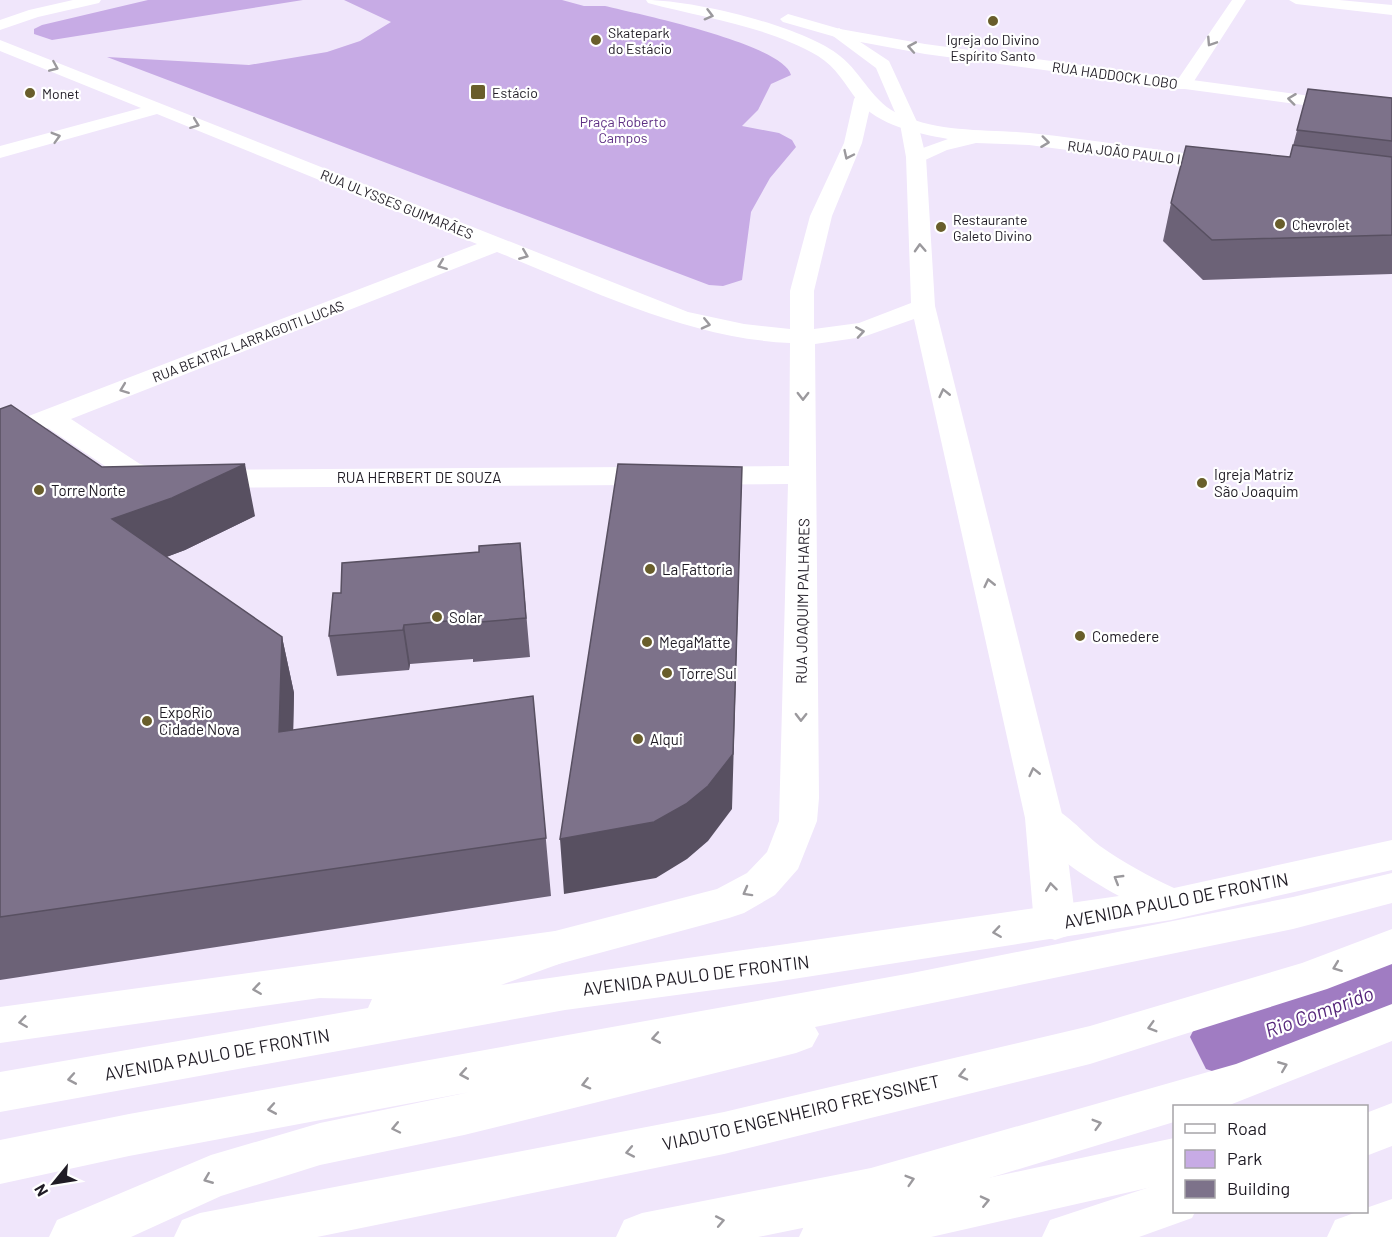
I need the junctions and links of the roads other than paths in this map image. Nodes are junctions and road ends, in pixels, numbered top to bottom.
1 (94, 0) edge
2 (653, 0) edge
3 (714, 0) edge
4 (1239, 0) edge
5 (1296, 0) edge
6 (1392, 10) edge
7 (34, 13) junction
8 (0, 16) edge
9 (0, 25) edge
10 (839, 33) junction
11 (0, 45) edge
12 (1183, 85) junction
13 (863, 99) junction
14 (156, 109) junction
15 (1392, 112) edge
16 (909, 124) junction
17 (987, 138) junction
18 (0, 152) edge
19 (916, 157) junction
20 (1250, 168) edge
21 (497, 244) junction
22 (923, 306) junction
23 (802, 337) junction
24 (50, 417) junction
25 (0, 437) edge
26 (803, 475) junction
27 (1044, 818) junction
28 (1392, 855) edge
29 (1392, 867) edge
30 (1392, 888) edge
31 (1171, 904) junction
32 (1055, 924) junction
33 (1392, 946) edge
34 (555, 948) junction
35 (315, 981) junction
36 (456, 983) junction
37 (565, 992) junction
38 (1392, 1022) edge
39 (0, 1025) edge
40 (316, 1037) junction
41 (0, 1092) edge
42 (1392, 1114) edge
43 (1368, 1118) edge
44 (1392, 1124) edge
45 (1368, 1134) edge
46 (1173, 1160) edge
47 (0, 1162) edge
48 (1105, 1174) junction
49 (1173, 1202) edge
50 (1392, 1222) edge
51 (75, 1237) edge
52 (200, 1237) edge
53 (642, 1237) edge
54 (825, 1237) edge
55 (1068, 1237) edge
56 (1121, 1237) edge
57 (1353, 1237) edge

1 - 7 main road
2 -> 13 main road
3 - 10 main road, RUA HADDOCK LOBO
4 -> 12 main road
5 - 6 main road
7 - 8 main road
7 - 9 main road
12 -> 10 main road, RUA HADDOCK LOBO
10 - 16 main road
11 -> 14 main road, RUA ULYSSES GUIMARÃES
15 -> 12 main road, RUA HADDOCK LOBO
13 - 16 main road, RUA JOÃO PAULO I
13 -> 23 main road, RUA JOAQUIM PALHARES
18 -> 14 main road
14 -> 21 main road, RUA ULYSSES GUIMARÃES
16 - 17 main road, RUA JOÃO PAULO I
16 - 19 main road
17 - 19 main road
17 -> 20 main road, RUA JOÃO PAULO I
22 -> 19 main road
21 -> 23 main road, RUA ULYSSES GUIMARÃES
21 -> 24 main road, RUA BEATRIZ LARRAGOITI LUCAS
23 -> 22 main road, RUA ULYSSES GUIMARÃES
27 -> 22 main road
23 -> 26 main road, RUA JOAQUIM PALHARES
24 - 25 main road, RUA BEATRIZ LARRAGOITI LUCAS
24 - 26 main road, RUA HERBERT DE SOUZA
26 -> 34 main road, RUA JOAQUIM PALHARES
31 -> 27 main road
32 -> 27 main road
28 - 31 main road, AVENIDA PAULO DE FRONTIN
29 -> 51 main road
30 -> 47 main road
31 - 32 main road, AVENIDA PAULO DE FRONTIN
32 -> 37 main road, AVENIDA PAULO DE FRONTIN
33 -> 52 main road, VIADUTO ENGENHEIRO FREYSSINET
34 - 35 main road
34 - 36 main road
35 - 36 main road
35 -> 39 main road
36 - 37 main road
36 - 40 main road
37 - 40 main road, AVENIDA PAULO DE FRONTIN
53 -> 38 main road
40 -> 41 main road, AVENIDA PAULO DE FRONTIN
42 - 43 main road
44 - 45 main road
46 - 48 main road
54 -> 48 main road
48 - 56 main road
49 - 55 main road
50 - 57 main road

